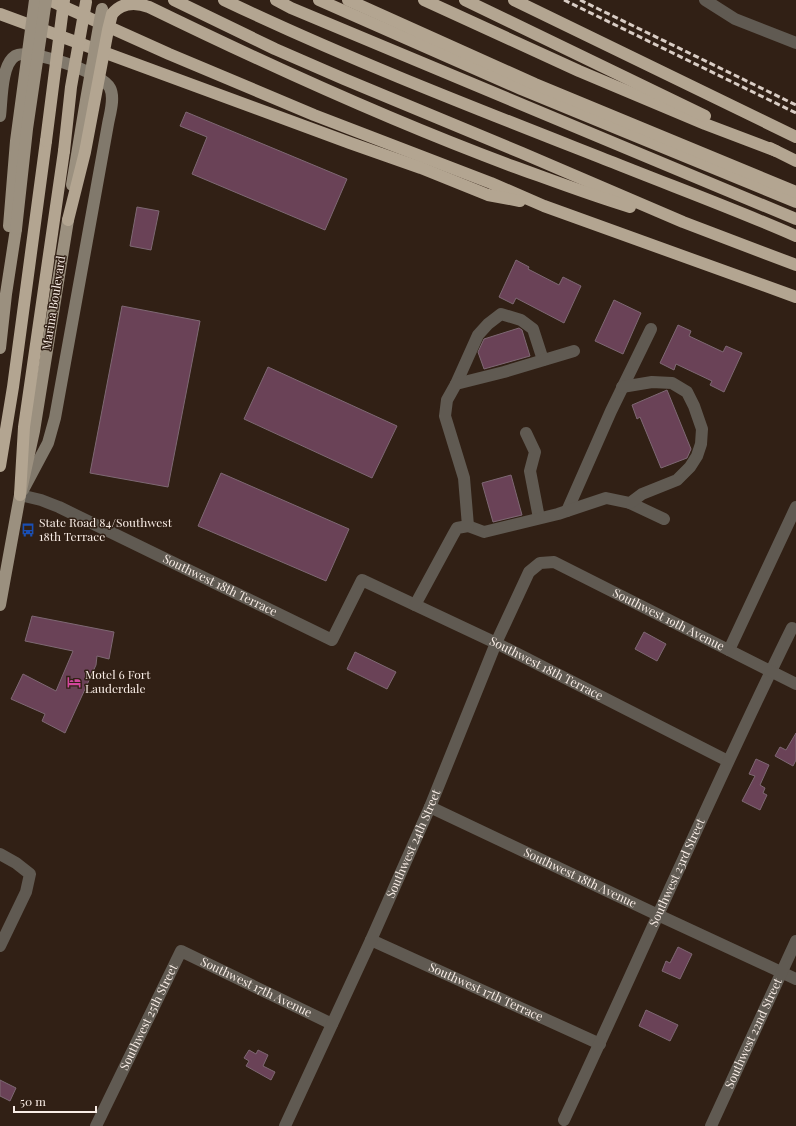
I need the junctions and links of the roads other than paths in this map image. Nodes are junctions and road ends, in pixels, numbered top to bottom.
1 (35, 0) edge
2 (47, 0) edge
3 (64, 0) edge
4 (174, 0) edge
5 (224, 0) edge
6 (276, 0) edge
7 (319, 0) edge
8 (348, 0) edge
9 (424, 0) edge
10 (465, 0) edge
11 (514, 0) edge
12 (705, 0) edge
13 (86, 1) edge
14 (106, 8) edge
15 (0, 14) edge
16 (796, 43) edge
17 (0, 116) edge
18 (796, 137) edge
19 (776, 151) junction
20 (796, 161) edge
21 (796, 192) edge
22 (796, 202) edge
23 (544, 206) junction
24 (796, 219) edge
25 (68, 220) joint
26 (683, 222) junction
27 (12, 227) junction
28 (796, 236) edge
29 (796, 265) edge
30 (796, 297) edge
31 (651, 328) dead end
32 (0, 348) edge
33 (574, 351) dead end
34 (543, 360) junction
35 (456, 384) junction
36 (622, 387) junction
37 (526, 433) dead end
38 (0, 466) edge
39 (20, 495) junction
40 (630, 503) junction
41 (796, 507) edge
42 (567, 511) junction
43 (539, 518) junction
44 (664, 519) dead end
45 (468, 526) junction
46 (540, 563) joint
47 (0, 605) edge
48 (415, 605) junction
49 (792, 628) dead end
50 (496, 643) junction
51 (729, 650) junction
52 (770, 672) junction
53 (796, 684) edge
54 (728, 761) junction
55 (430, 807) junction
56 (0, 854) edge
57 (658, 916) junction
58 (371, 940) junction
59 (796, 941) edge
60 (0, 946) edge
61 (180, 951) joint
62 (781, 972) junction
63 (796, 979) edge
64 (332, 1024) junction
65 (600, 1044) junction
66 (564, 1120) dead end
67 (96, 1126) edge
68 (285, 1126) edge
69 (711, 1126) edge

1 - 27 main road, bridge
2 - 23 highway
2 - 27 main road, bridge
3 - 38 highway, bridge
4 - 26 highway
5 - 28 highway
6 - 24 highway
7 - 22 highway
8 - 21 highway
9 - 19 highway
10 - 19 highway
11 - 18 highway
12 - 16 street
13 - 39 highway, bridge
14 - 25 highway, bridge
14 - 26 highway
15 - 23 highway
17 - 39 main road
19 - 20 highway
23 - 30 highway
25 - 39 main road, Marina Boulevard
26 - 29 highway
27 - 32 main road
31 - 36 street
33 - 34 street
34 - 35 street
34 - 35 street
35 - 45 street
36 - 40 street
36 - 42 street
37 - 43 street
39 - 47 main road, Marina Boulevard
39 - 48 street, Southwest 18th Terrace
40 - 42 street
40 - 44 street
41 - 51 street
42 - 43 street
43 - 45 street
45 - 48 street
46 - 50 street, Southwest 24th Street
46 - 51 street, Southwest 19th Avenue
48 - 50 street, Southwest 18th Terrace
49 - 52 street, Southwest 23rd Street
50 - 54 street, Southwest 18th Terrace
50 - 55 street, Southwest 24th Street
51 - 52 street, Southwest 19th Avenue
52 - 53 street, Southwest 19th Avenue
52 - 54 street, Southwest 23rd Street
54 - 57 street, Southwest 23rd Street
55 - 57 street, Southwest 18th Avenue
55 - 58 street, Southwest 24th Street
56 - 60 street
57 - 62 street, Southwest 18th Avenue
57 - 65 street, Southwest 23rd Street
58 - 64 street, Southwest 24th Street
58 - 65 street, Southwest 17th Terrace
59 - 62 street, Southwest 22nd Street
61 - 64 street, Southwest 17th Avenue
61 - 67 street, Southwest 25th Street
62 - 63 street, Southwest 18th Avenue
62 - 69 street, Southwest 22nd Street
64 - 68 street, Southwest 24th Street
65 - 66 street, Southwest 23rd Street

